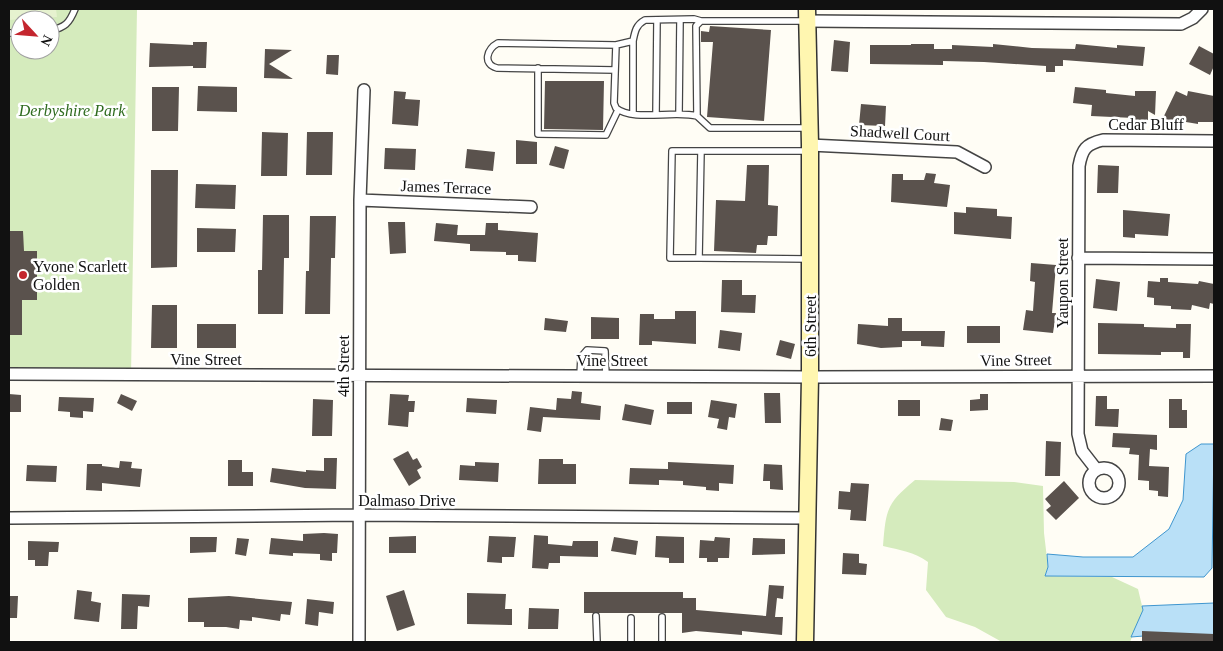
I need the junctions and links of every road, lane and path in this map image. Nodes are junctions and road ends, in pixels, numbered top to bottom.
1 (75, 9) edge
2 (1202, 9) edge
3 (807, 15) edge
4 (657, 20) junction
5 (680, 20) junction
6 (701, 22) junction
7 (60, 28) edge
8 (633, 41) junction
9 (616, 45) junction
10 (538, 68) junction
11 (615, 70) junction
12 (364, 90) dead end
13 (618, 110) junction
14 (680, 113) junction
15 (633, 114) junction
16 (656, 114) junction
17 (697, 116) junction
18 (810, 128) junction
19 (1214, 141) edge
20 (810, 148) junction
21 (701, 151) junction
22 (1082, 152) joint
23 (985, 167) dead end
24 (360, 200) junction
25 (530, 207) dead end
26 (699, 258) junction
27 (1078, 258) junction
28 (1214, 258) edge
29 (810, 259) junction
30 (9, 374) edge
31 (360, 375) junction
32 (1078, 375) junction
33 (580, 376) junction
34 (606, 376) junction
35 (1214, 376) edge
36 (810, 377) junction
37 (1096, 469) dead end
38 (359, 516) junction
39 (9, 518) edge
40 (806, 518) junction
41 (596, 616) dead end
42 (662, 617) dead end
43 (631, 618) dead end
44 (359, 642) edge
45 (597, 642) edge
46 (631, 642) edge
47 (662, 642) edge
48 (805, 642) edge

1 - 7 lane
2 - 3 street
3 - 6 lane
3 - 18 street, 6th Street
4 - 5 lane
4 - 8 lane
4 - 16 lane
5 - 6 lane
5 - 14 lane
6 - 17 lane
8 - 9 lane
8 - 15 lane
9 - 10 lane
9 - 11 lane
10 - 11 lane
10 - 13 lane
11 - 13 lane
12 - 24 street, 4th Street
13 - 15 lane
14 - 16 lane
14 - 17 lane
15 - 16 lane
17 - 18 lane
18 - 20 street, 6th Street
19 - 22 street, Cedar Bluff
20 - 21 lane
20 - 23 street, Shadwell Court
20 - 29 street, 6th Street
21 - 26 lane
21 - 26 lane
22 - 27 street, Yaupon Street
24 - 25 street, James Terrace
24 - 31 street, 4th Street
26 - 29 lane
27 - 28 street
27 - 32 street, Yaupon Street
29 - 36 street, 6th Street
30 - 31 street, Vine Street
31 - 33 street, Vine Street
31 - 38 street, 4th Street
32 - 35 street, Vine Street
32 - 36 street, Vine Street
32 - 37 street, Yaupon Street
33 - 34 street, Vine Street
33 - 34 lane
34 - 36 street, Vine Street
36 - 40 street, 6th Street
38 - 39 street, Dalmaso Drive
38 - 40 street, Dalmaso Drive
38 - 44 street, 4th Street
40 - 48 street, 6th Street
41 - 45 lane
42 - 47 lane
43 - 46 lane

